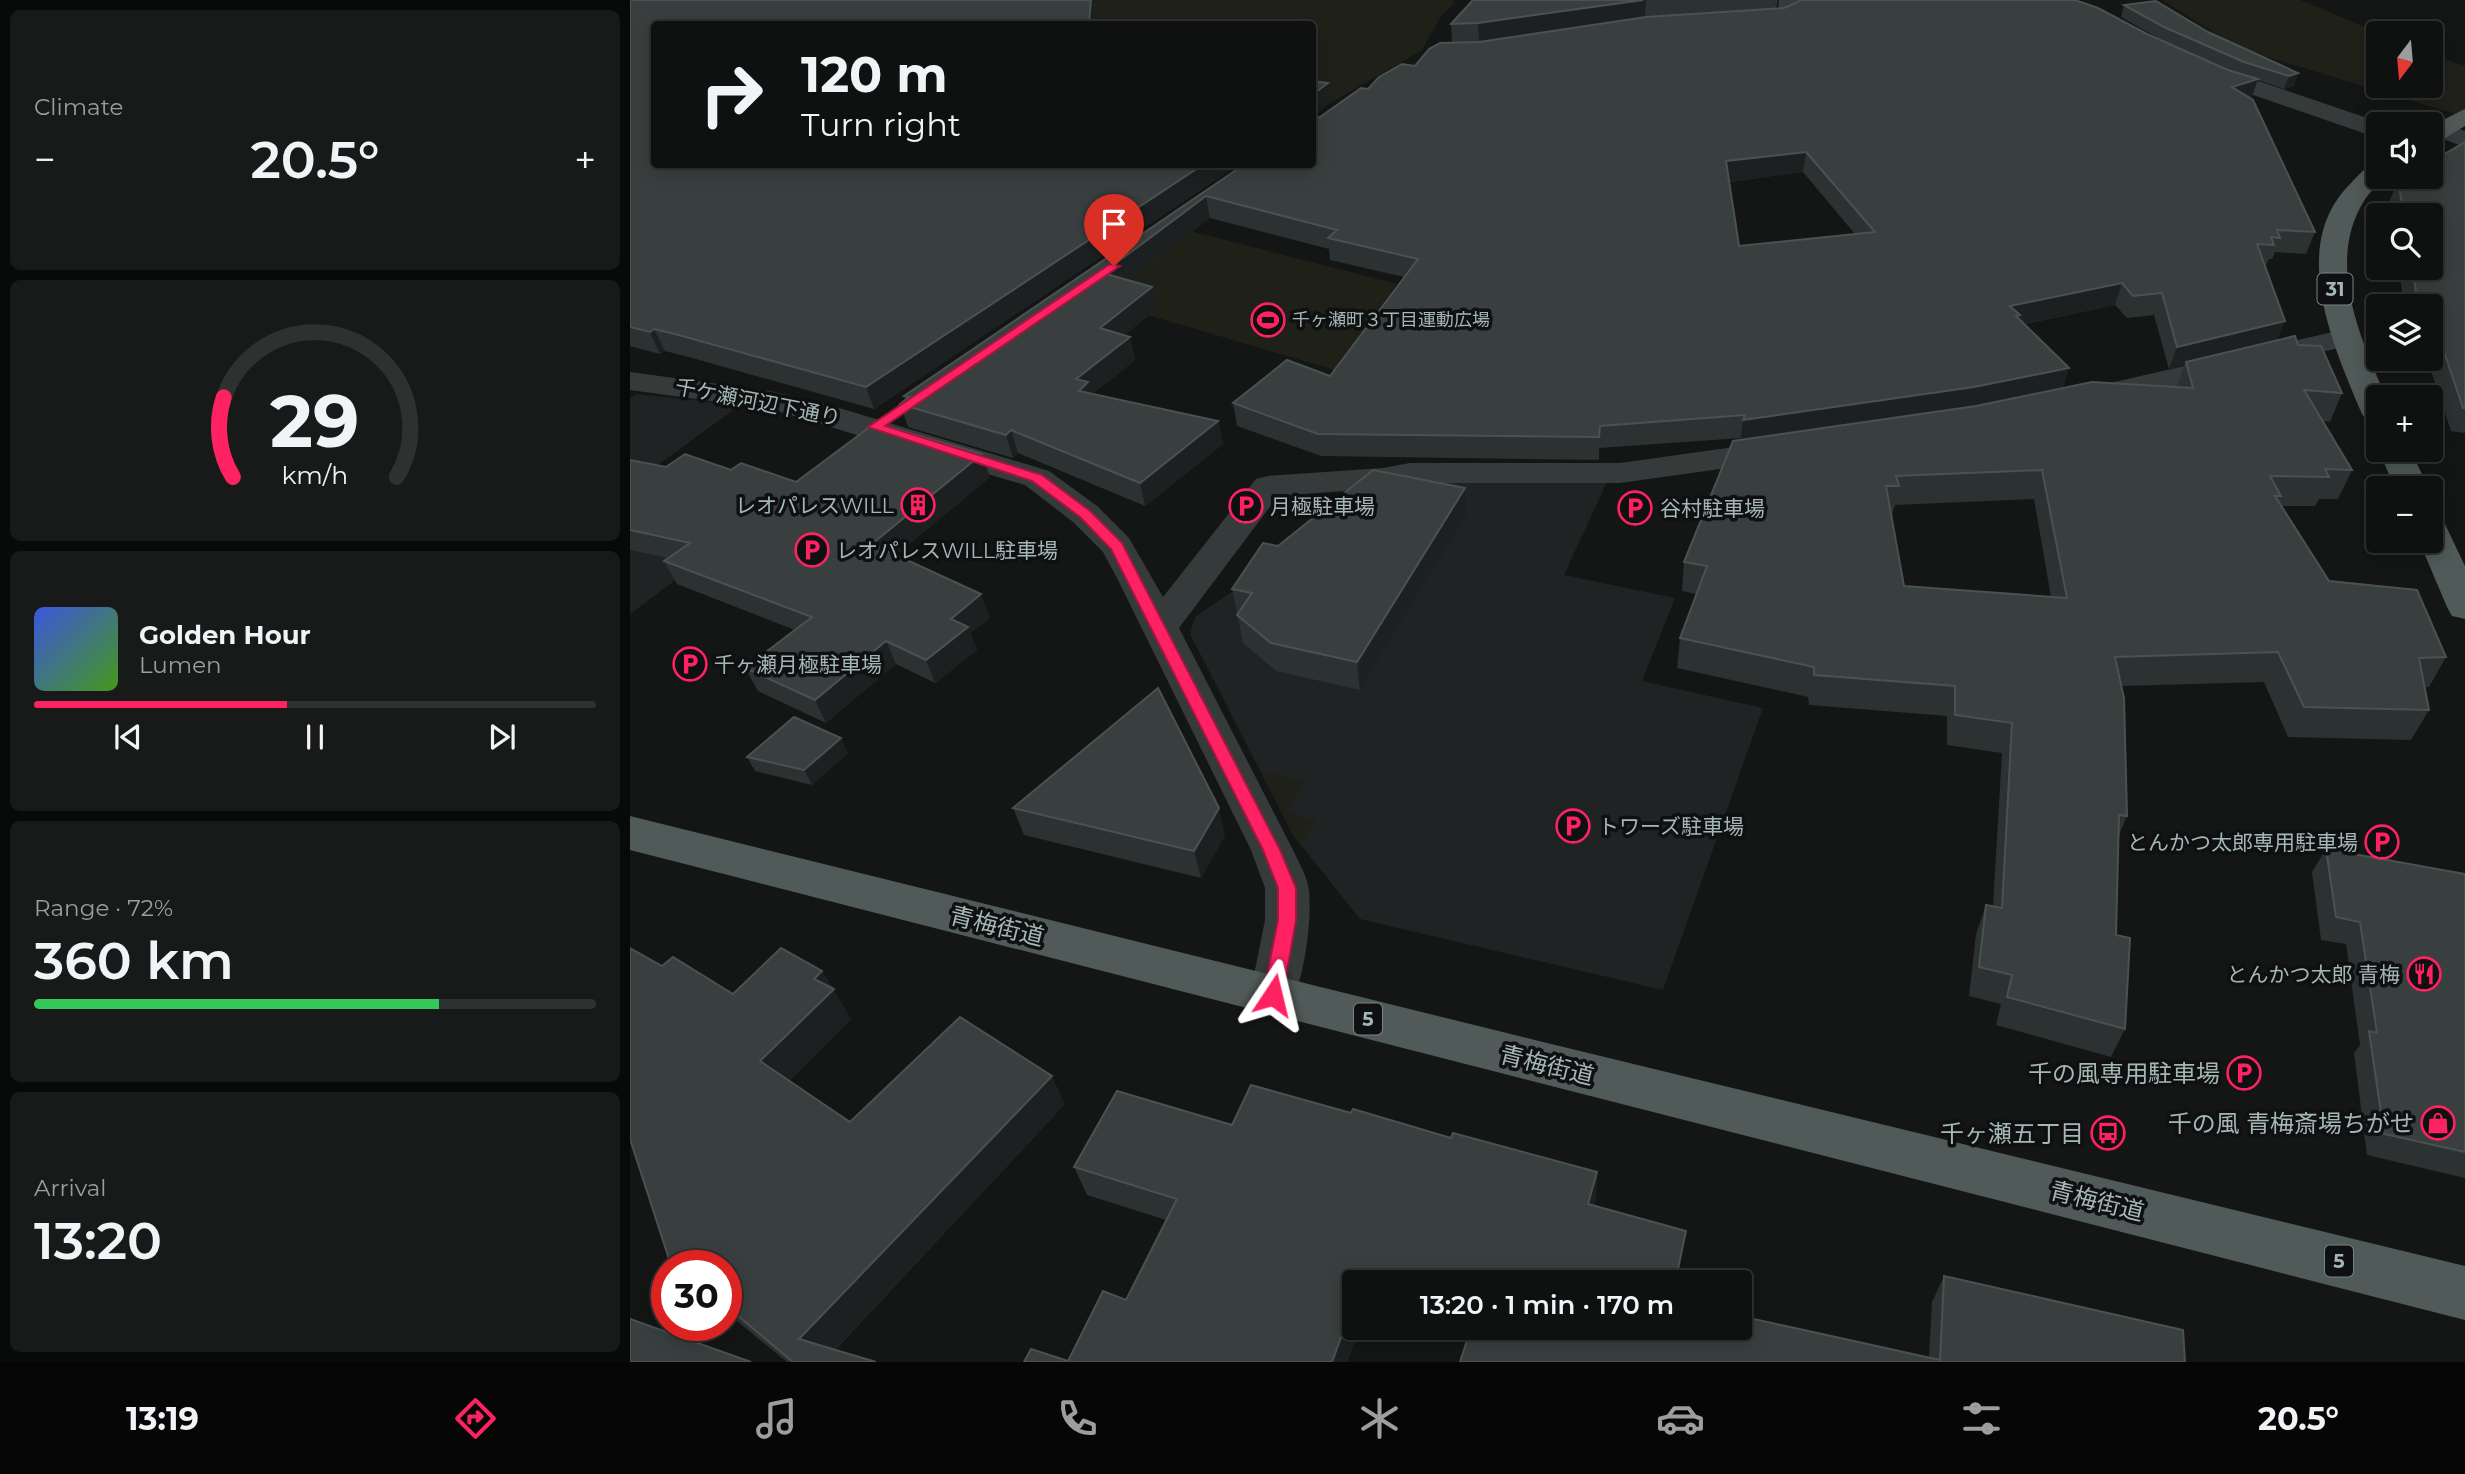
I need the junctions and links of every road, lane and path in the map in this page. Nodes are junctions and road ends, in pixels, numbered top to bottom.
1 (1788, 0) edge
2 (1720, 22) edge
3 (2189, 64) edge
4 (2366, 126) edge
5 (2366, 180) edge
6 (2346, 338) junction
7 (630, 381) edge
8 (2366, 386) edge
9 (2070, 401) edge
10 (905, 406) edge
11 (874, 427) junction
12 (1810, 446) edge
13 (2442, 553) edge
14 (2465, 607) edge
15 (1159, 628) junction
16 (630, 833) edge
17 (1273, 995) junction
18 (2465, 1293) edge

1 - 2 street
3 - 4 street
5 - 6 main road, 31
6 - 8 main road, 31
6 - 9 street
7 - 11 street, 千ケ瀬河辺下通り
10 - 11 street
11 - 15 street, 千ケ瀬河辺下通り
12 - 15 street
13 - 14 main road
15 - 17 street, 千ケ瀬河辺下通り
16 - 17 main road, 青梅街道 / 5
17 - 18 main road, 青梅街道 / 5

